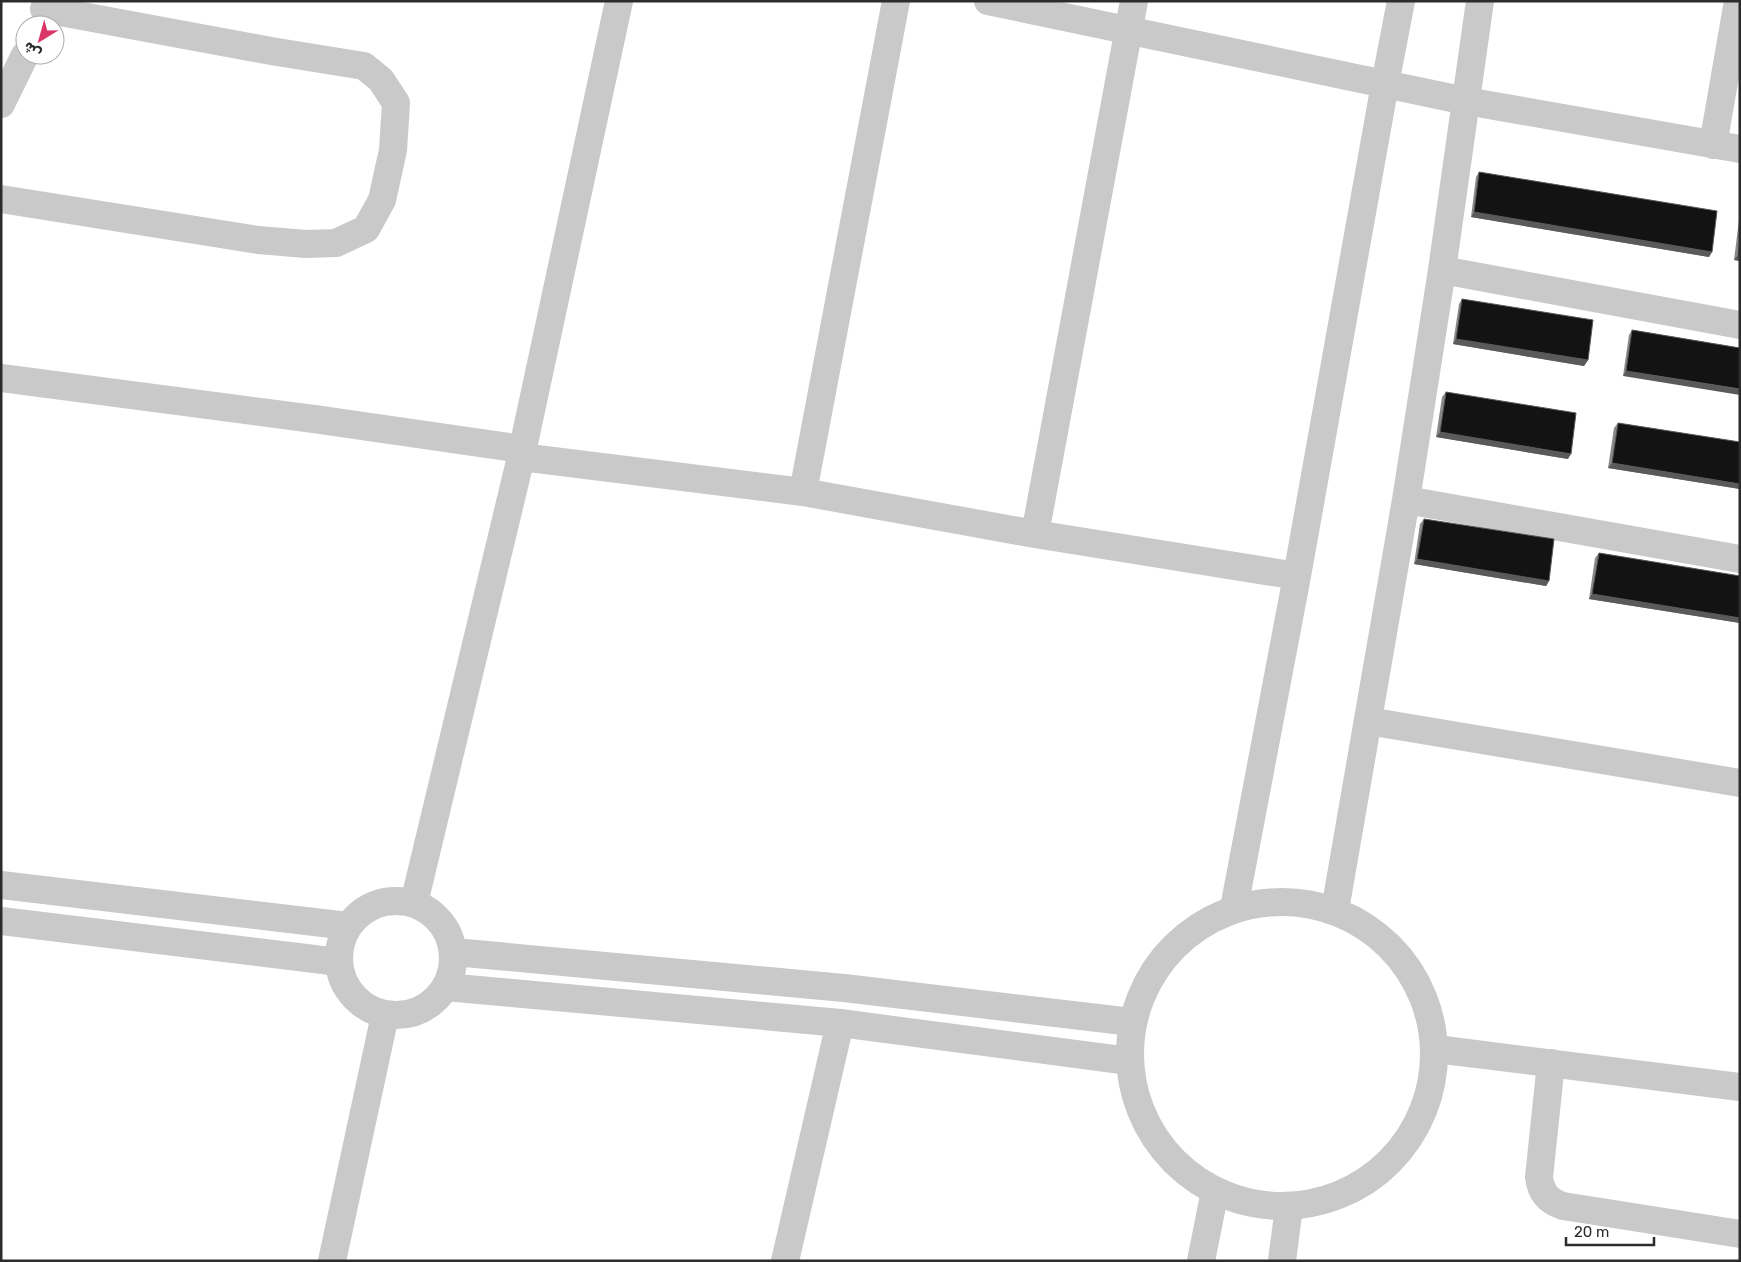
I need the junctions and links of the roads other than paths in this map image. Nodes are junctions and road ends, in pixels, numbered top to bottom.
1 (619, 1) edge
2 (896, 1) edge
3 (988, 1) edge
4 (1134, 1) edge
5 (1401, 1) edge
6 (1480, 1) edge
7 (1738, 1) edge
8 (43, 12) edge
9 (1127, 30) junction
10 (20, 65) edge
11 (1385, 84) junction
12 (1466, 101) junction
13 (1, 104) edge
14 (1713, 146) junction
15 (1740, 149) edge
16 (1, 199) edge
17 (1442, 270) junction
18 (1740, 325) edge
19 (1, 378) edge
20 (522, 453) junction
21 (803, 492) junction
22 (1406, 500) junction
23 (1035, 534) junction
24 (1740, 559) edge
25 (1297, 576) junction
26 (1368, 721) junction
27 (1740, 783) edge
28 (1, 885) edge
29 (414, 904) junction
30 (1234, 908) junction
31 (1335, 910) junction
32 (1, 921) edge
33 (348, 926) junction
34 (454, 952) junction
35 (339, 962) junction
36 (446, 988) junction
37 (384, 1015) junction
38 (1132, 1022) junction
39 (840, 1024) junction
40 (1436, 1049) junction
41 (1129, 1061) junction
42 (1550, 1064) junction
43 (1740, 1087) edge
44 (1215, 1191) junction
45 (1289, 1206) junction
46 (1740, 1234) edge
47 (332, 1261) edge
48 (785, 1261) edge
49 (1201, 1261) edge
50 (1282, 1261) edge

1 - 20 street
2 - 21 street
3 - 9 street
4 - 9 street
5 - 11 street
6 - 12 street
7 - 14 street
8 - 16 street
9 - 11 street
9 - 23 street
10 - 13 street
11 - 12 street
11 - 25 street
12 - 14 street
12 - 17 street
14 - 15 street
17 - 18 street
17 - 22 street
19 - 20 street
20 - 21 street
20 - 29 street
21 - 23 street
22 - 24 street
22 - 26 street
23 - 25 street
25 - 30 street
26 - 27 street
26 - 31 street
28 - 33 street
29 - 33 street
29 - 34 street
30 - 31 street
30 - 38 street
31 - 40 street
32 - 35 street
33 - 35 street
34 - 36 street
34 - 38 street
35 - 37 street
36 - 37 street
36 - 39 street
37 - 47 street
38 - 41 street
39 - 41 street
39 - 48 street
40 - 42 street
40 - 45 street
41 - 44 street
42 - 43 street
42 - 46 street
44 - 45 street
44 - 49 street
45 - 50 street

